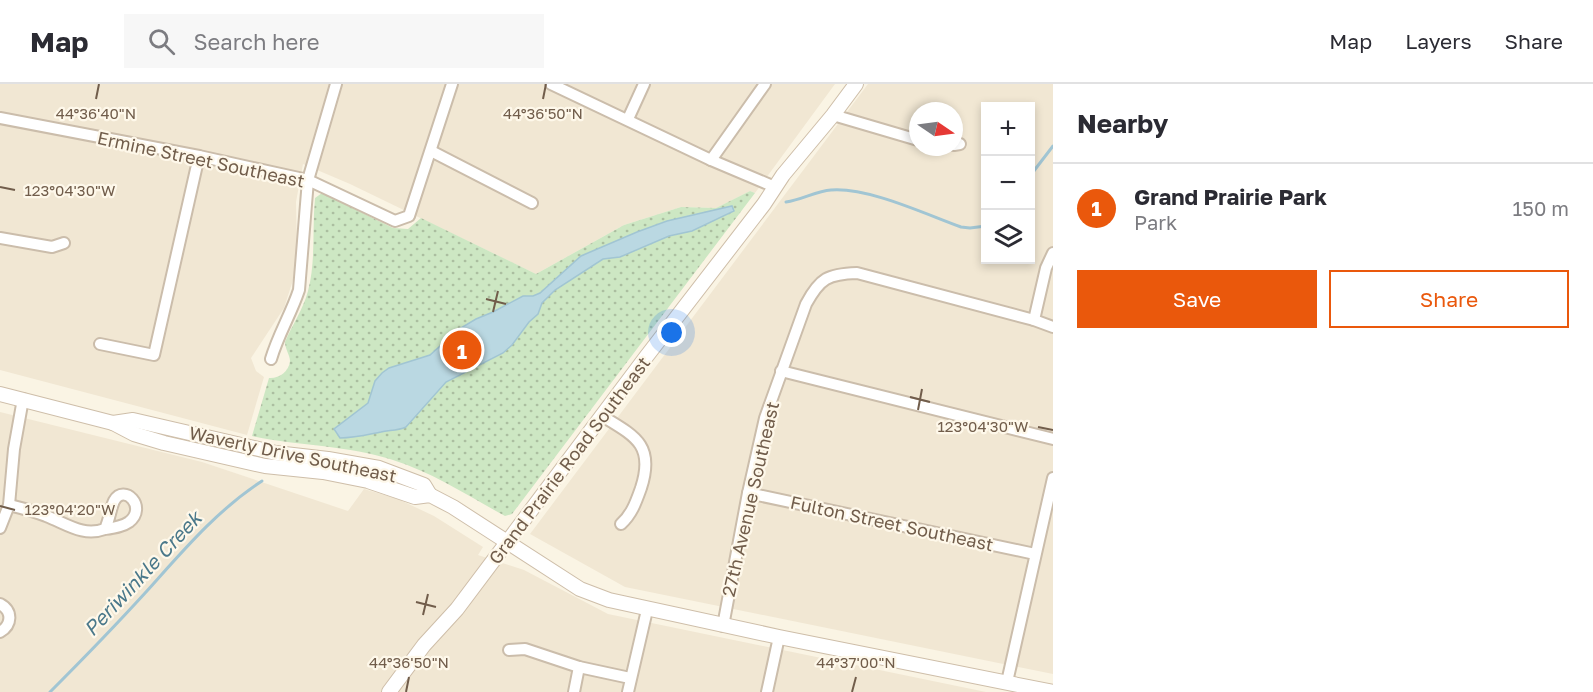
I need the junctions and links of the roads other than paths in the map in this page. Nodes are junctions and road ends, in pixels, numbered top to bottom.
1 (336, 84) edge
2 (452, 84) edge
3 (551, 84) edge
4 (644, 84) edge
5 (765, 84) edge
6 (856, 84) edge
7 (833, 115) junction
8 (0, 118) edge
9 (628, 119) junction
10 (909, 137) edge
11 (431, 151) junction
12 (199, 156) junction
13 (711, 160) junction
14 (308, 180) junction
15 (775, 187) junction
16 (532, 203) dead end
17 (0, 238) edge
18 (64, 243) dead end
19 (1053, 253) edge
20 (1034, 320) junction
21 (1053, 327) edge
22 (100, 344) dead end
23 (271, 359) dead end
24 (781, 371) junction
25 (0, 394) edge
26 (23, 399) junction
27 (602, 416) junction
28 (1053, 439) edge
29 (1053, 478) edge
30 (748, 493) junction
31 (9, 505) junction
32 (621, 524) dead end
33 (0, 528) edge
34 (105, 529) dead end
35 (508, 542) junction
36 (1035, 554) junction
37 (0, 604) edge
38 (647, 610) junction
39 (723, 626) junction
40 (0, 632) edge
41 (779, 638) junction
42 (509, 650) dead end
43 (579, 667) junction
44 (630, 678) junction
45 (1007, 682) junction
46 (389, 692) edge
47 (574, 692) edge
48 (628, 692) edge
49 (767, 692) edge
50 (1053, 692) edge

1 - 14 street
2 - 11 street
3 - 9 street
4 - 9 street
5 - 13 street
6 - 7 main road, Grand Prairie Road Southeast
7 - 10 street
7 - 15 main road, Grand Prairie Road Southeast
8 - 12 street, Ermine Street Southeast
9 - 13 street
11 - 14 street, Ermine Street Southeast
11 - 16 street
12 - 14 street, Ermine Street Southeast
12 - 22 street
13 - 15 street
14 - 23 street
15 - 27 main road, Grand Prairie Road Southeast
17 - 18 street
19 - 20 street
20 - 21 street
20 - 24 street, 27th Avenue Southeast
24 - 28 street
24 - 30 street, 27th Avenue Southeast
25 - 26 main road, Waverly Drive Southeast
26 - 31 street
26 - 35 main road, Waverly Drive Southeast
27 - 32 street
27 - 35 main road, Grand Prairie Road Southeast
29 - 36 street
30 - 36 street, Fulton Street Southeast
30 - 39 street, 27th Avenue Southeast
31 - 33 street
31 - 34 street
35 - 38 main road, Waverly Drive Southeast
35 - 46 main road, Grand Prairie Road Southeast
36 - 45 street
37 - 40 street
38 - 39 main road, Waverly Drive Southeast
38 - 44 street
39 - 41 main road, Waverly Drive Southeast
41 - 45 main road, Waverly Drive Southeast
41 - 49 street
42 - 43 street
43 - 44 street
43 - 47 street
44 - 48 street
45 - 50 main road, Waverly Drive Southeast

